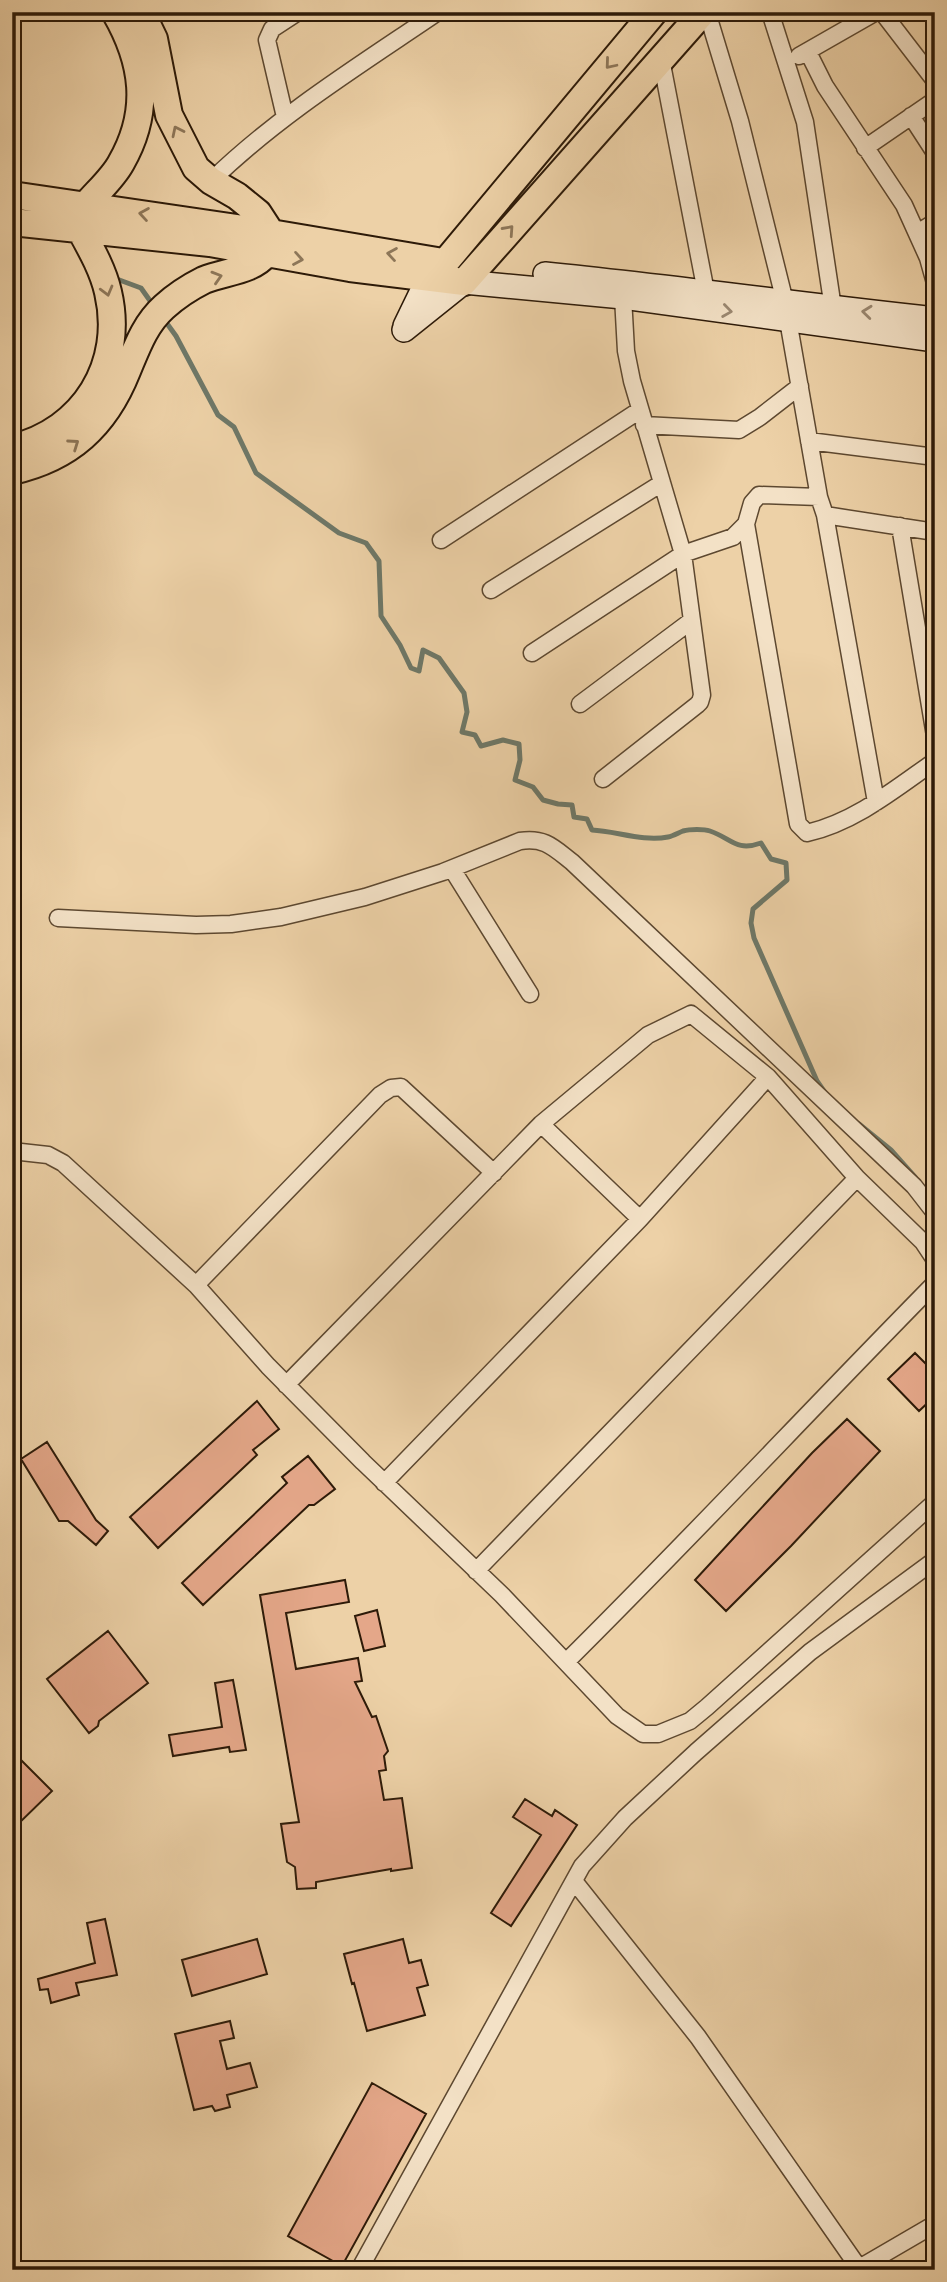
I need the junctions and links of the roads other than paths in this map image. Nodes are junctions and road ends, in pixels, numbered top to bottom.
1 (115, 12) edge
2 (298, 12) edge
3 (438, 12) edge
4 (705, 12) edge
5 (771, 12) edge
6 (879, 12) edge
7 (144, 13) edge
8 (649, 14) edge
9 (808, 52) junction
10 (662, 59) junction
11 (787, 62) junction
12 (935, 81) edge
13 (935, 100) edge
14 (911, 116) junction
15 (285, 117) junction
16 (865, 148) junction
17 (935, 153) edge
18 (211, 181) junction
19 (12, 195) edge
20 (83, 217) junction
21 (12, 222) edge
22 (935, 222) edge
23 (917, 233) junction
24 (269, 243) junction
25 (438, 270) junction
26 (471, 274) junction
27 (935, 283) edge
28 (706, 292) junction
29 (623, 297) junction
30 (833, 308) junction
31 (787, 311) junction
32 (935, 319) edge
33 (935, 340) edge
34 (800, 386) junction
35 (642, 417) junction
36 (809, 441) junction
37 (12, 448) edge
38 (935, 457) edge
39 (12, 471) edge
40 (663, 483) junction
41 (818, 497) junction
42 (825, 515) junction
43 (746, 524) junction
44 (900, 526) junction
45 (935, 532) edge
46 (441, 540) dead end
47 (683, 554) junction
48 (491, 590) dead end
49 (691, 621) junction
50 (532, 653) dead end
51 (580, 704) dead end
52 (935, 736) edge
53 (935, 761) edge
54 (603, 779) dead end
55 (876, 802) junction
56 (452, 869) junction
57 (58, 918) dead end
58 (530, 994) dead end
59 (768, 1077) junction
60 (541, 1124) junction
61 (12, 1151) edge
62 (494, 1173) junction
63 (857, 1178) junction
64 (935, 1213) edge
65 (640, 1219) junction
66 (935, 1260) edge
67 (935, 1283) edge
68 (196, 1284) junction
69 (286, 1385) junction
70 (384, 1483) junction
71 (935, 1502) edge
72 (935, 1560) edge
73 (476, 1571) junction
74 (566, 1662) junction
75 (574, 1881) junction
76 (935, 2224) edge
77 (858, 2269) edge
78 (359, 2270) edge

1 - 20 main road
2 - 15 street
3 - 15 street
4 - 10 main road
4 - 31 street
5 - 11 street
6 - 9 street
6 - 12 street
18 -> 7 main road
8 -> 25 main road
9 - 11 street
9 - 16 street
26 -> 10 main road
10 - 28 street
11 - 30 street
13 - 14 street
14 - 16 street
14 - 17 street
15 - 18 street
16 - 23 street
18 - 24 main road
19 - 20 main road
20 - 21 main road
20 - 24 main road
20 -> 37 main road
22 - 23 street
23 - 27 street
24 - 25 main road
39 -> 24 main road
25 - 26 main road
25 - 26 main road
26 - 28 main road
26 - 29 main road
28 - 31 main road
29 -> 31 main road
29 - 35 street
30 - 31 main road
32 -> 30 main road
31 - 33 main road
31 - 34 street
34 - 35 street
34 - 36 street
35 - 40 street
35 - 46 street
36 - 38 street
36 - 41 street
40 - 47 street
40 - 48 street
41 - 42 street
41 - 43 street
42 - 44 street
42 - 55 street
43 - 47 street
43 - 55 street
44 - 45 street
44 - 52 street
47 - 49 street
47 - 50 street
49 - 51 street
49 - 54 street
53 - 55 street
56 - 57 street
56 - 58 street
56 - 64 street
59 - 60 street
59 - 63 street
59 - 65 street
60 - 62 street
60 - 65 street
61 - 68 street
62 - 68 street
62 - 69 street
63 - 66 street
63 - 73 street
65 - 70 street
67 - 74 street
68 - 69 street
69 - 70 street
70 - 73 street
71 - 74 street
72 - 75 street
73 - 74 street
75 - 77 street
75 - 78 street
76 - 77 street

